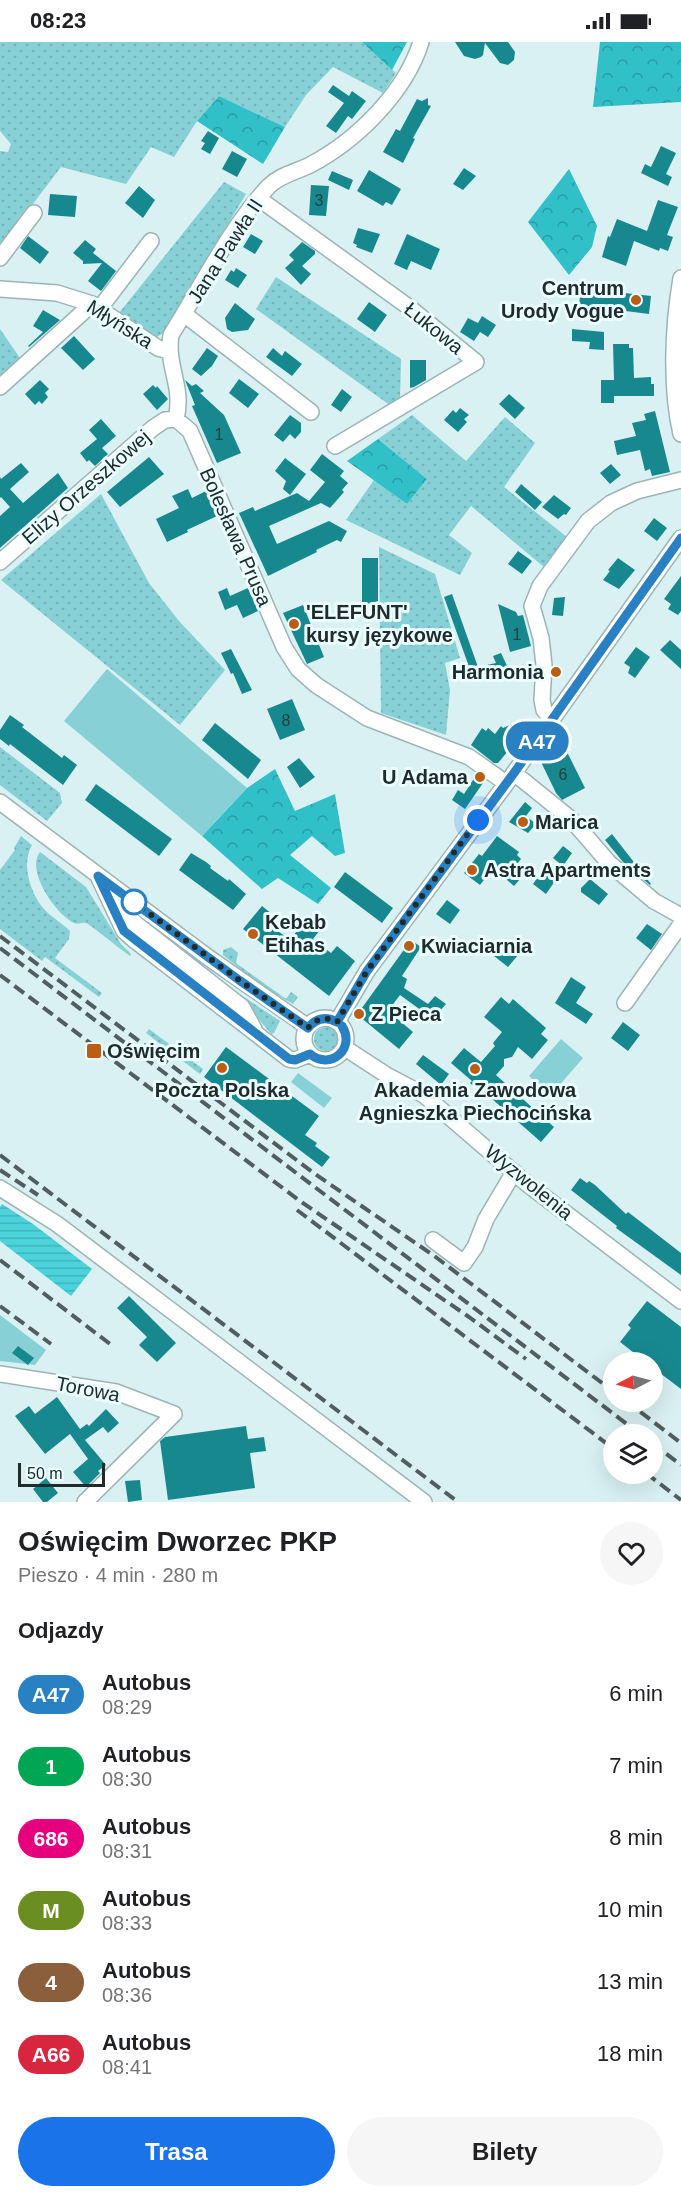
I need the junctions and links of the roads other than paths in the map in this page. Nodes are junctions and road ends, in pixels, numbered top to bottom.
1 (421, 42) edge
2 (258, 198) junction
3 (34, 213) dead end
4 (151, 241) dead end
5 (0, 258) edge
6 (681, 278) edge
7 (0, 289) edge
8 (96, 306) junction
9 (184, 314) junction
10 (169, 351) junction
11 (678, 372) edge
12 (0, 387) edge
13 (311, 412) dead end
14 (176, 419) junction
15 (681, 434) edge
16 (335, 446) dead end
17 (681, 480) edge
18 (681, 538) edge
19 (0, 562) edge
20 (552, 720) junction
21 (510, 778) junction
22 (0, 802) edge
23 (98, 876) junction
24 (151, 913) junction
25 (681, 915) edge
26 (681, 924) edge
27 (134, 931) junction
28 (625, 1004) dead end
29 (337, 1022) junction
30 (308, 1028) junction
31 (345, 1048) junction
32 (310, 1054) junction
33 (514, 1172) junction
34 (0, 1188) edge
35 (433, 1240) dead end
36 (681, 1301) edge
37 (0, 1374) edge
38 (85, 1502) edge
39 (424, 1502) edge

1 - 2 street, Jana Pawła II
2 - 9 street, Jana Pawła II
2 - 16 street, Łukowa
3 - 5 street
4 - 8 street
6 - 11 street
7 - 8 street, Młyńska
8 - 10 street, Młyńska
8 - 12 street
9 - 10 street, Jana Pawła II
9 - 13 street
10 - 14 street
11 - 15 street
14 - 19 street, Elizy Orzeszkowej
14 - 21 street, Bolesława Prusa
17 - 20 street
18 - 20 street
20 - 21 street
21 - 25 street, Bolesława Prusa
21 - 29 street
22 - 23 street
23 - 24 street
23 - 27 street
24 - 27 street
24 - 30 street
26 - 28 street
27 - 32 street
29 - 30 street
29 - 31 street
30 - 32 street
31 - 32 street
31 - 33 street, Wyzwolenia
33 - 35 street
33 - 36 street, Wyzwolenia
34 - 39 street
37 - 38 street, Torowa

